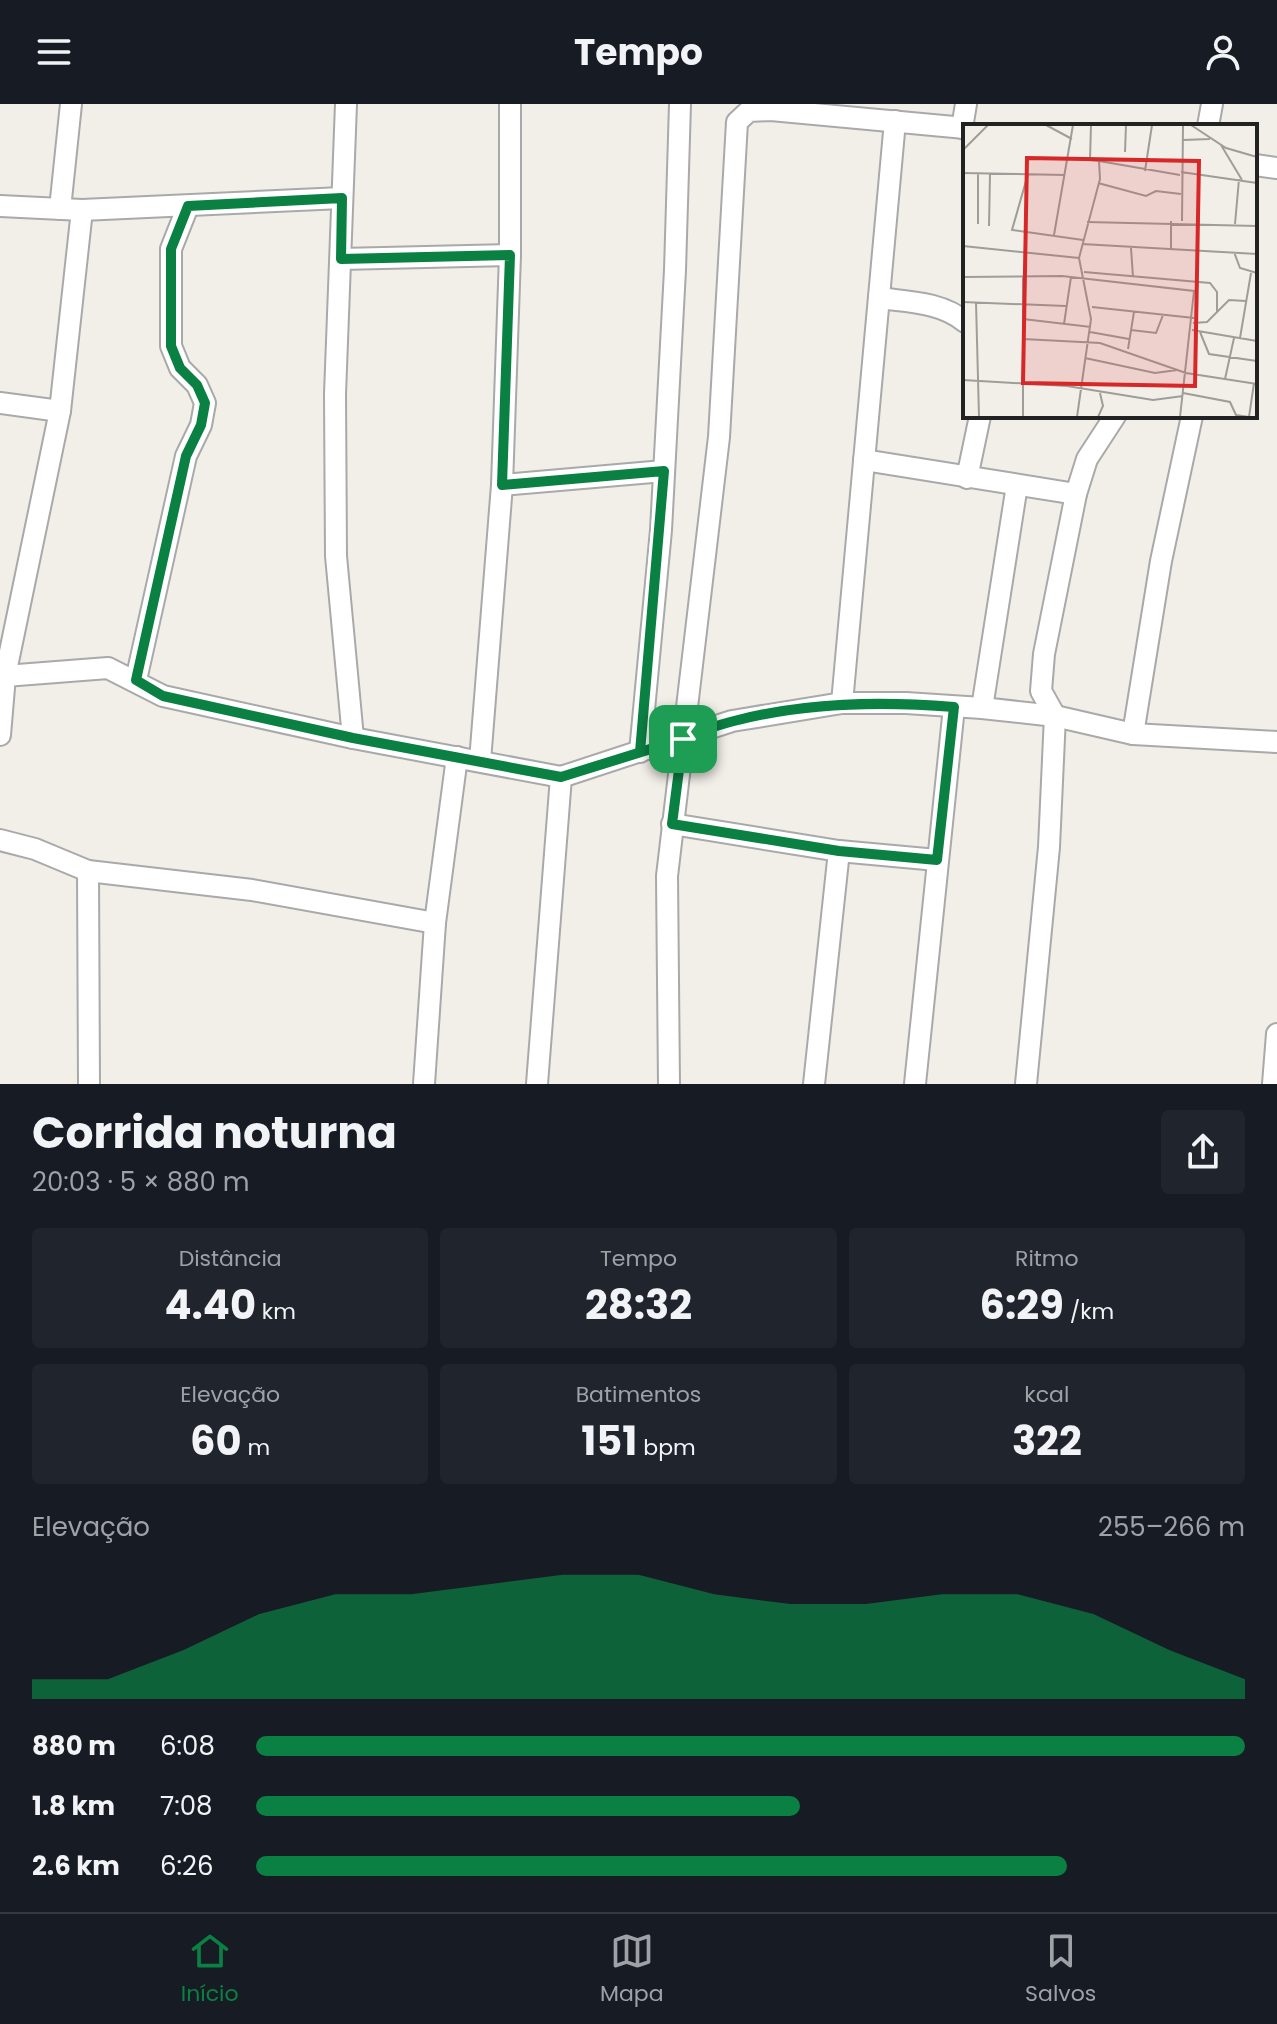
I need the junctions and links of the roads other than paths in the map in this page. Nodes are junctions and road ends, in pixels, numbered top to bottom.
1 (71, 104) edge
2 (346, 104) edge
3 (510, 104) edge
4 (680, 104) edge
5 (966, 104) edge
6 (1212, 104) edge
7 (922, 114) edge
8 (895, 121) junction
9 (964, 124) edge
10 (1208, 124) edge
11 (963, 128) edge
12 (1257, 165) edge
13 (1277, 168) edge
14 (342, 198) junction
15 (0, 206) edge
16 (188, 206) junction
17 (60, 209) junction
18 (82, 210) junction
19 (510, 255) junction
20 (341, 259) junction
21 (879, 298) junction
22 (963, 320) edge
23 (0, 403) edge
24 (60, 411) junction
25 (980, 418) edge
26 (1114, 418) edge
27 (1192, 418) edge
28 (864, 460) junction
29 (664, 471) junction
30 (967, 478) junction
31 (502, 485) junction
32 (1017, 485) junction
33 (1076, 494) junction
34 (5, 676) junction
35 (136, 680) junction
36 (842, 703) junction
37 (954, 707) junction
38 (982, 708) junction
39 (1055, 716) junction
40 (0, 728) edge
41 (1133, 734) junction
42 (0, 735) edge
43 (353, 738) junction
44 (683, 739) junction
45 (1277, 742) edge
46 (640, 752) junction
47 (457, 757) junction
48 (480, 761) junction
49 (561, 777) junction
50 (672, 824) junction
51 (0, 840) edge
52 (839, 851) junction
53 (937, 860) junction
54 (88, 871) junction
55 (435, 923) junction
56 (1277, 1034) edge
57 (95, 1082) edge
58 (424, 1084) edge
59 (537, 1084) edge
60 (669, 1084) edge
61 (814, 1084) edge
62 (915, 1084) edge
63 (1026, 1084) edge
64 (1273, 1084) edge

1 - 17 street
2 - 14 street
3 - 19 street
4 - 29 street
5 - 9 street
6 - 10 street
7 - 8 street
7 - 11 street
8 - 21 street
8 - 44 street
12 - 13 street
14 - 16 street
14 - 20 street
15 - 17 street
16 - 18 street
16 - 35 street
17 - 18 street
18 - 24 street
19 - 20 street
19 - 31 street
20 - 43 street
21 - 22 street
21 - 28 street
23 - 24 street
24 - 34 street
25 - 30 street
26 - 33 street
27 - 41 street
28 - 30 street
28 - 36 street
29 - 31 street
29 - 46 street
30 - 32 street
31 - 48 street
32 - 33 street
32 - 38 street
33 - 39 street
34 - 35 street
34 - 40 street
35 - 43 street
36 - 37 street
36 - 44 street
37 - 38 street
37 - 53 street
38 - 39 street
39 - 41 street
39 - 63 street
40 - 42 street
41 - 45 street
43 - 47 street
44 - 46 street
44 - 50 street
46 - 49 street
47 - 48 street
47 - 55 street
48 - 49 street
49 - 59 street
50 - 52 street
50 - 60 street
51 - 54 street
52 - 53 street
52 - 61 street
53 - 62 street
54 - 55 street
54 - 57 street
55 - 58 street
56 - 64 street

